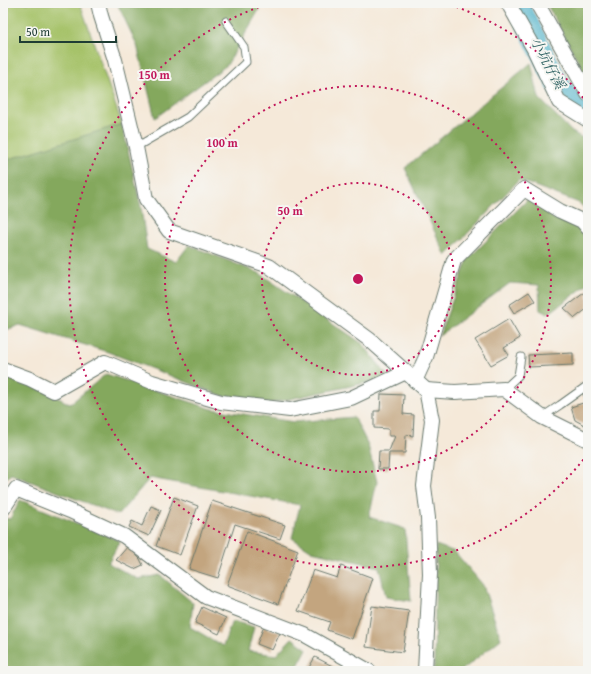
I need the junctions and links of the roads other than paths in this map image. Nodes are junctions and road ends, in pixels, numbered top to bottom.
1 (98, 3) edge
2 (508, 3) edge
3 (537, 3) edge
4 (226, 21) dead end
5 (588, 94) edge
6 (588, 120) edge
7 (136, 148) junction
8 (588, 228) edge
9 (521, 357) dead end
10 (3, 369) edge
11 (411, 377) junction
12 (588, 385) edge
13 (504, 389) junction
14 (426, 390) junction
15 (542, 417) junction
16 (588, 440) edge
17 (3, 509) edge
18 (368, 671) edge
19 (425, 671) edge

1 - 7 street
2 - 6 street
3 - 5 street
4 - 7 lane
7 - 11 street
8 - 11 street
9 - 13 lane
10 - 11 street
11 - 14 street
12 - 15 lane
13 - 14 street
13 - 15 street
14 - 19 street
15 - 16 street
17 - 18 street

